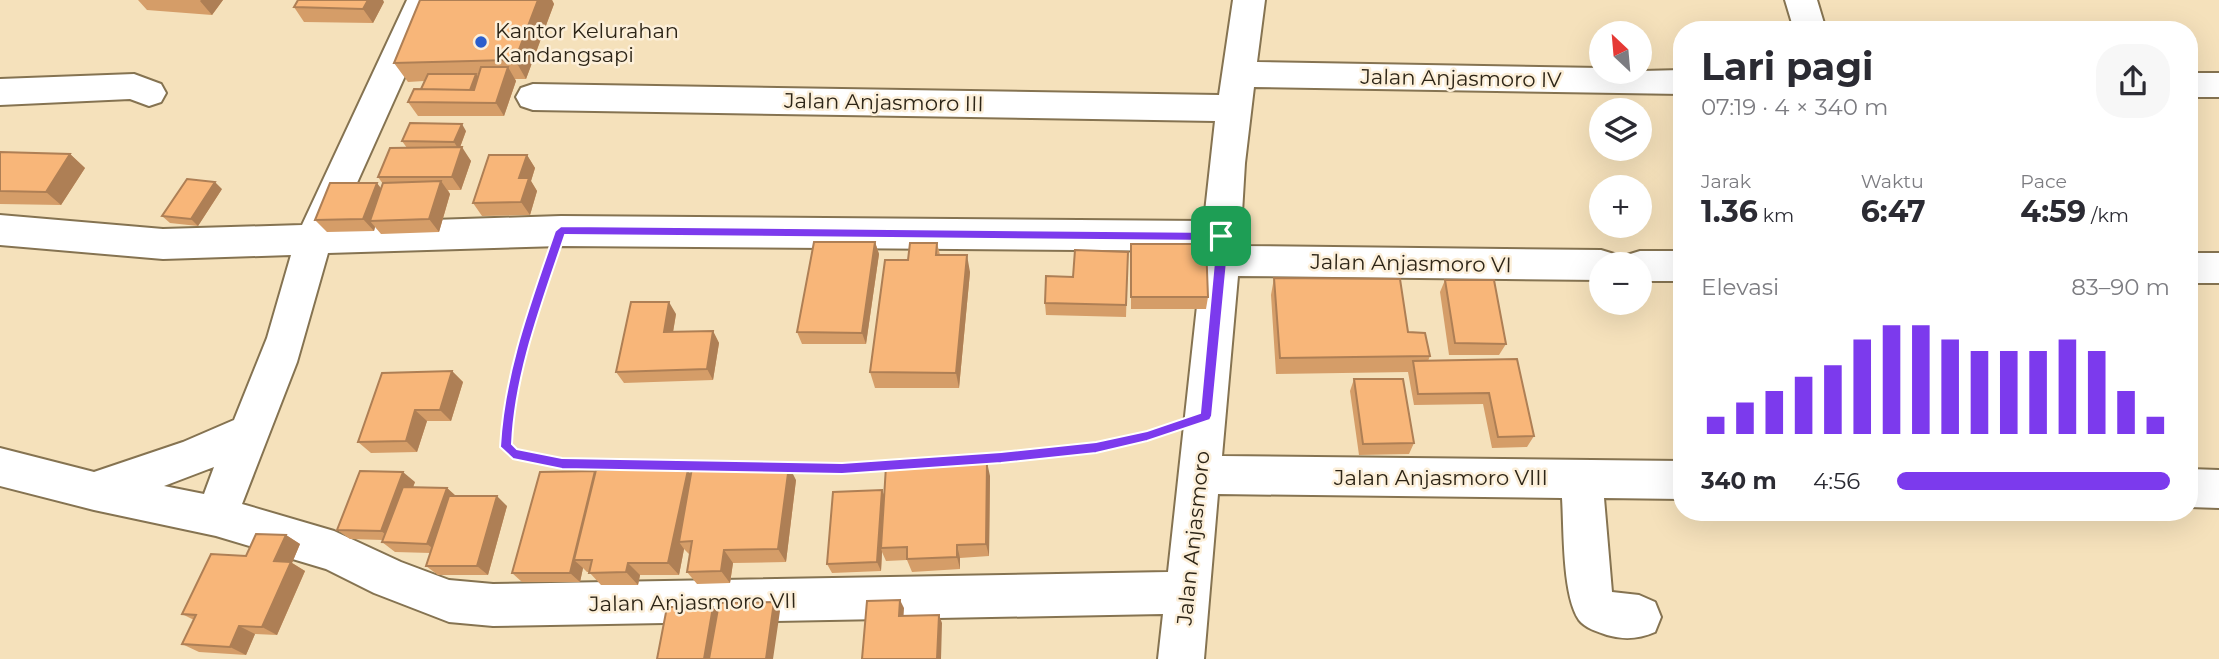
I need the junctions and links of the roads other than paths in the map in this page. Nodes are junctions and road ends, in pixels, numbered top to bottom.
1 (423, 0) edge
2 (1249, 0) edge
3 (1801, 0) edge
4 (1807, 21) edge
5 (1673, 82) edge
6 (1237, 91) junction
7 (0, 92) edge
8 (149, 93) dead end
9 (533, 97) dead end
10 (0, 230) edge
11 (313, 240) junction
12 (1221, 249) junction
13 (1589, 264) edge
14 (1652, 266) edge
15 (1673, 266) edge
16 (2198, 268) edge
17 (2219, 268) edge
18 (248, 433) junction
19 (0, 467) edge
20 (1200, 475) junction
21 (1581, 478) junction
22 (1673, 480) edge
23 (2198, 488) edge
24 (2219, 489) edge
25 (94, 491) junction
26 (216, 516) junction
27 (1185, 593) junction
28 (1639, 617) dead end
29 (1181, 659) edge

1 - 11 street
2 - 6 street, Jalan Anjasmoro
3 - 4 street
5 - 6 street, Jalan Anjasmoro IV
6 - 9 street, Jalan Anjasmoro III
6 - 12 street, Jalan Anjasmoro
7 - 8 street
10 - 11 street, Jalan Anjasmoro VI
11 - 12 street, Jalan Anjasmoro VI
11 - 18 street
12 - 13 street, Jalan Anjasmoro VI
12 - 20 street, Jalan Anjasmoro
14 - 15 street
16 - 17 street
18 - 25 street
18 - 26 street
19 - 25 street, Jalan Anjasmoro VII
20 - 21 street, Jalan Anjasmoro VIII
20 - 27 street, Jalan Anjasmoro
21 - 22 street, Jalan Anjasmoro VIII
21 - 28 street
23 - 24 street
25 - 26 street, Jalan Anjasmoro VII
26 - 27 street, Jalan Anjasmoro VII
27 - 29 street, Jalan Anjasmoro

